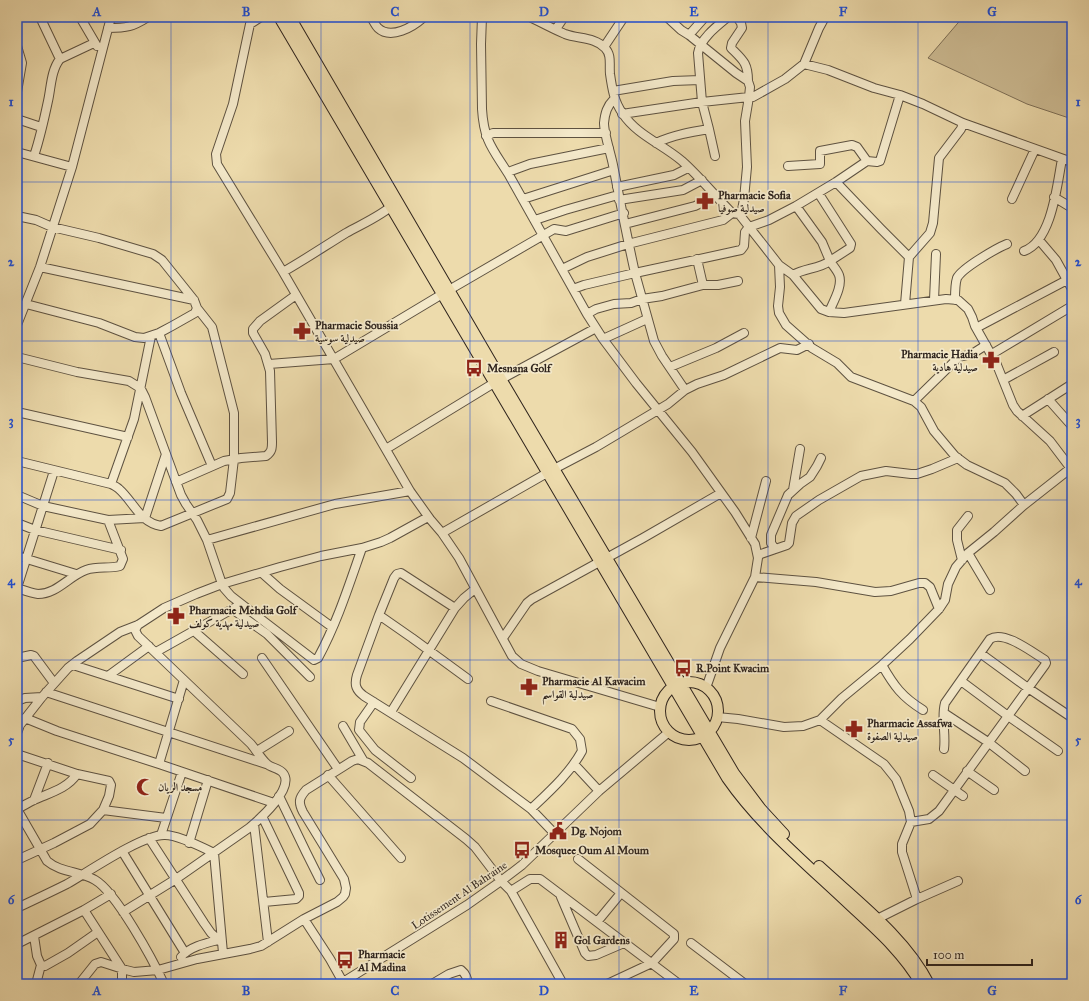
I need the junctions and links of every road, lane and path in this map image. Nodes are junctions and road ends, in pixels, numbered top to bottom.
1 (40, 17) edge
2 (80, 17) edge
3 (111, 17) edge
4 (148, 17) edge
5 (261, 17) edge
6 (279, 17) edge
7 (290, 17) edge
8 (371, 17) edge
9 (424, 17) edge
10 (482, 17) edge
11 (564, 17) edge
12 (624, 17) edge
13 (667, 17) edge
14 (705, 17) edge
15 (728, 17) edge
16 (737, 17) edge
17 (826, 17) edge
18 (535, 18) edge
19 (108, 28) junction
20 (556, 29) junction
21 (689, 35) junction
22 (94, 43) junction
23 (701, 45) junction
24 (17, 46) edge
25 (604, 47) junction
26 (101, 53) junction
27 (60, 59) junction
28 (804, 64) junction
29 (700, 80) junction
30 (748, 81) junction
31 (17, 92) edge
32 (614, 95) junction
33 (900, 95) junction
34 (749, 97) junction
35 (702, 102) junction
36 (622, 114) junction
37 (17, 119) edge
38 (963, 123) junction
39 (41, 127) junction
40 (708, 129) junction
41 (606, 133) junction
42 (486, 136) junction
43 (656, 143) junction
44 (609, 148) junction
45 (1036, 149) junction
46 (17, 152) edge
47 (34, 156) junction
48 (716, 156) dead end
49 (1062, 159) junction
50 (867, 161) junction
51 (1072, 162) edge
52 (72, 166) junction
53 (788, 166) dead end
54 (688, 168) junction
55 (614, 170) junction
56 (508, 172) junction
57 (702, 180) junction
58 (836, 182) junction
59 (618, 194) junction
60 (818, 194) junction
61 (716, 196) junction
62 (1054, 197) junction
63 (523, 198) junction
64 (1012, 199) dead end
65 (394, 203) junction
66 (796, 206) junction
67 (1072, 208) edge
68 (624, 213) junction
69 (735, 214) junction
70 (17, 216) edge
71 (535, 220) junction
72 (625, 224) junction
73 (52, 227) junction
74 (748, 227) junction
75 (543, 236) junction
76 (1039, 240) junction
77 (628, 244) junction
78 (1007, 244) dead end
79 (1024, 251) dead end
80 (936, 254) dead end
81 (909, 257) junction
82 (697, 259) junction
83 (830, 261) junction
84 (780, 265) junction
85 (40, 267) junction
86 (562, 270) junction
87 (283, 272) junction
88 (635, 273) junction
89 (793, 275) junction
90 (1067, 280) junction
91 (738, 281) dead end
92 (703, 285) junction
93 (573, 289) junction
94 (1072, 289) edge
95 (446, 292) junction
96 (296, 295) junction
97 (642, 299) junction
98 (934, 300) junction
99 (955, 300) junction
100 (26, 304) junction
101 (196, 304) junction
102 (905, 304) junction
103 (1072, 306) edge
104 (829, 312) junction
105 (587, 314) junction
106 (647, 319) junction
107 (17, 325) edge
108 (596, 328) junction
109 (976, 328) junction
110 (744, 333) dead end
111 (155, 334) junction
112 (603, 339) junction
113 (809, 344) junction
114 (986, 345) junction
115 (1054, 352) dead end
116 (992, 354) junction
117 (17, 357) edge
118 (334, 359) junction
119 (269, 364) junction
120 (670, 367) junction
121 (1003, 380) junction
122 (498, 381) junction
123 (1071, 386) edge
124 (141, 389) junction
125 (685, 390) junction
126 (1048, 399) junction
127 (914, 401) junction
128 (658, 410) junction
129 (17, 412) edge
130 (1022, 416) junction
131 (1072, 426) edge
132 (128, 437) junction
133 (386, 449) junction
134 (800, 449) dead end
135 (166, 454) junction
136 (821, 458) dead end
137 (958, 458) junction
138 (234, 459) junction
139 (17, 461) edge
140 (212, 466) junction
141 (1071, 469) edge
142 (54, 471) junction
143 (550, 471) junction
144 (766, 481) dead end
145 (176, 482) junction
146 (111, 484) junction
147 (793, 490) junction
148 (410, 491) junction
149 (721, 493) junction
150 (17, 495) edge
151 (1024, 505) junction
152 (43, 506) junction
153 (192, 513) junction
154 (428, 516) junction
155 (968, 516) dead end
156 (145, 518) junction
157 (108, 520) junction
158 (17, 523) edge
159 (35, 530) junction
160 (442, 533) junction
161 (751, 538) junction
162 (207, 540) junction
163 (362, 548) junction
164 (775, 549) junction
165 (121, 550) junction
166 (968, 553) junction
167 (758, 555) junction
168 (17, 556) edge
169 (26, 560) junction
170 (603, 560) junction
171 (962, 560) junction
172 (262, 573) junction
173 (76, 574) junction
174 (755, 577) junction
175 (222, 584) junction
176 (17, 588) edge
177 (475, 589) junction
178 (990, 590) dead end
179 (242, 604) junction
180 (455, 608) junction
181 (232, 609) junction
182 (939, 609) junction
183 (378, 615) junction
184 (138, 625) junction
185 (332, 627) junction
186 (194, 631) junction
187 (503, 638) junction
188 (149, 646) junction
189 (430, 651) junction
190 (156, 652) junction
191 (980, 653) junction
192 (17, 658) edge
193 (262, 658) dead end
194 (73, 664) junction
195 (882, 665) junction
196 (243, 674) dead end
197 (108, 676) junction
198 (310, 678) dead end
199 (468, 679) dead end
200 (184, 680) junction
201 (961, 681) junction
202 (54, 683) junction
203 (677, 685) junction
204 (706, 688) junction
205 (1028, 688) junction
206 (44, 695) junction
207 (179, 699) junction
208 (17, 701) edge
209 (491, 701) dead end
210 (374, 702) junction
211 (660, 707) junction
212 (923, 710) dead end
213 (390, 712) junction
214 (944, 713) junction
215 (1008, 716) junction
216 (717, 717) junction
217 (1071, 717) dead end
218 (820, 720) junction
219 (21, 722) edge
220 (343, 726) dead end
221 (289, 731) dead end
222 (669, 732) junction
223 (17, 733) edge
224 (169, 733) junction
225 (706, 733) junction
226 (988, 742) junction
227 (944, 749) dead end
228 (257, 751) junction
229 (1058, 751) dead end
230 (17, 754) edge
231 (363, 760) junction
232 (48, 763) junction
233 (159, 764) junction
234 (266, 764) junction
235 (574, 764) junction
236 (338, 769) junction
237 (967, 771) junction
238 (1025, 771) dead end
239 (182, 772) junction
240 (77, 774) junction
241 (328, 775) junction
242 (933, 775) dead end
243 (411, 778) dead end
244 (208, 780) junction
245 (994, 790) dead end
246 (599, 791) junction
247 (954, 791) junction
248 (963, 796) dead end
249 (34, 800) junction
250 (277, 800) junction
251 (17, 809) edge
252 (531, 809) junction
253 (103, 810) junction
254 (262, 816) junction
255 (166, 818) junction
256 (911, 822) junction
257 (254, 824) junction
258 (554, 833) junction
259 (161, 835) junction
260 (149, 838) junction
261 (189, 843) junction
262 (39, 849) junction
263 (122, 851) junction
264 (214, 853) junction
265 (401, 858) dead end
266 (578, 859) dead end
267 (17, 860) edge
268 (80, 875) junction
269 (176, 880) junction
270 (320, 880) dead end
271 (501, 881) junction
272 (958, 881) dead end
273 (511, 892) junction
274 (621, 892) junction
275 (111, 894) junction
276 (150, 896) junction
277 (561, 896) junction
278 (917, 899) junction
279 (264, 902) junction
280 (17, 908) edge
281 (84, 910) junction
282 (123, 912) junction
283 (304, 919) junction
284 (877, 919) junction
285 (597, 922) junction
286 (98, 932) junction
287 (34, 936) junction
288 (220, 941) junction
289 (268, 942) junction
290 (624, 943) junction
291 (692, 943) dead end
292 (17, 944) edge
293 (184, 953) junction
294 (224, 953) junction
295 (652, 963) junction
296 (180, 964) junction
297 (41, 965) junction
298 (122, 969) junction
299 (158, 970) junction
300 (342, 983) edge
301 (36, 984) edge
302 (79, 984) edge
303 (122, 984) edge
304 (164, 984) edge
305 (432, 984) edge
306 (468, 984) edge
307 (562, 984) edge
308 (607, 984) edge
309 (679, 984) edge
310 (745, 984) edge
311 (921, 984) edge
312 (929, 984) edge

1 - 27 street
2 - 22 street
3 - 19 street
4 - 19 street
5 - 87 street
6 - 65 main road
7 - 65 main road
8 - 9 street
10 - 42 street
11 - 20 street
12 - 25 street
13 - 21 street
14 - 21 street
15 - 23 street
16 - 30 street
17 - 28 street
18 - 20 street
19 - 26 street
20 - 25 street
21 - 23 street
22 - 26 street
22 - 27 street
23 - 29 street
23 - 30 street
24 - 31 street
25 - 32 street
26 - 52 street
27 - 39 street
28 - 33 street
28 - 34 street
29 - 32 street
29 - 35 street
30 - 34 street
32 - 36 street
32 - 41 street
33 - 38 street
33 - 50 street
34 - 35 street
34 - 69 street
35 - 36 street
35 - 40 street
36 - 43 street
37 - 39 street
38 - 45 street
38 - 81 street
39 - 47 street
40 - 43 street
40 - 48 street
41 - 42 street
41 - 44 street
42 - 56 street
43 - 54 street
44 - 55 street
44 - 56 street
45 - 49 street
45 - 64 street
46 - 47 street
47 - 52 street
49 - 51 street
49 - 62 street
50 - 53 street
50 - 58 street
52 - 73 street
54 - 57 street
54 - 59 street
55 - 59 street
55 - 63 street
56 - 63 street
57 - 59 street
57 - 61 street
58 - 60 street
58 - 81 street
59 - 68 street
59 - 71 street
60 - 66 street
60 - 83 street
61 - 69 street
61 - 72 street
62 - 67 street
62 - 76 street
63 - 71 street
65 - 87 street
65 - 95 main road
66 - 74 street
66 - 83 street
68 - 72 street
68 - 75 street
69 - 74 street
69 - 77 street
70 - 73 street
71 - 75 street
72 - 77 street
73 - 85 street
73 - 101 street
74 - 82 street
74 - 84 street
75 - 86 street
75 - 95 street
76 - 79 street
76 - 90 street
77 - 86 street
77 - 88 street
78 - 99 street
80 - 98 street
81 - 102 street
82 - 88 street
82 - 92 street
83 - 89 street
83 - 104 street
84 - 89 street
84 - 113 street
85 - 100 street
85 - 101 street
86 - 93 street
87 - 96 street
88 - 93 street
88 - 97 street
89 - 104 street
90 - 94 street
90 - 109 street
91 - 92 street
92 - 97 street
93 - 105 street
95 - 118 street
95 - 122 main road
96 - 118 street
96 - 119 street
97 - 105 street
97 - 106 street
98 - 99 street
98 - 102 street
99 - 109 street
100 - 107 street
100 - 111 street
101 - 111 street
101 - 138 street
102 - 104 street
103 - 116 street
105 - 108 street
106 - 112 street
106 - 120 street
108 - 112 street
108 - 122 street
109 - 114 street
110 - 120 street
111 - 124 street
111 - 140 street
112 - 128 street
113 - 125 street
113 - 127 street
114 - 116 street
114 - 127 street
115 - 121 street
116 - 121 street
117 - 124 street
118 - 119 street
118 - 133 street
119 - 138 street
120 - 125 street
121 - 130 street
122 - 133 street
122 - 143 main road
123 - 126 street
124 - 132 street
124 - 135 street
125 - 128 street
126 - 130 street
126 - 131 street
127 - 137 street
128 - 143 street
128 - 149 street
129 - 132 street
130 - 141 street
132 - 146 street
133 - 148 street
134 - 147 street
135 - 145 street
135 - 156 street
136 - 147 street
137 - 151 street
137 - 164 street
138 - 140 street
138 - 153 street
139 - 142 street
140 - 145 street
141 - 151 street
142 - 146 street
142 - 152 street
143 - 160 street
143 - 170 main road
144 - 161 street
145 - 153 street
146 - 156 street
147 - 164 street
148 - 154 street
148 - 162 street
149 - 161 street
149 - 170 street
150 - 152 street
151 - 166 street
152 - 157 street
152 - 159 street
153 - 156 street
153 - 162 street
154 - 160 street
154 - 163 street
155 - 171 street
156 - 157 street
157 - 165 street
158 - 159 street
159 - 165 street
159 - 169 street
160 - 177 street
161 - 167 street
162 - 175 street
163 - 172 street
163 - 185 street
164 - 167 street
165 - 173 street
166 - 171 street
166 - 178 street
167 - 174 street
168 - 169 street
169 - 173 street
169 - 176 street
170 - 187 street
170 - 203 main road
171 - 182 street
172 - 175 street
172 - 185 street
173 - 176 street
174 - 182 street
174 - 204 street
175 - 179 street
175 - 184 street
177 - 180 street
177 - 187 street
179 - 181 street
179 - 185 street
180 - 183 street
180 - 189 street
181 - 186 street
181 - 198 street
182 - 195 street
183 - 189 street
183 - 210 street
184 - 188 street
184 - 194 street
186 - 190 street
186 - 196 street
187 - 211 street
188 - 190 street
188 - 197 street
189 - 199 street
189 - 213 street
190 - 200 street
191 - 201 street
191 - 205 street
191 - 205 street
192 - 202 street
193 - 236 street
194 - 197 street
194 - 202 street
195 - 212 street
195 - 218 street
197 - 207 street
200 - 207 street
200 - 228 street
201 - 214 street
201 - 215 street
202 - 206 street
203 - 204 main road
203 - 211 main road
203 - 225 main road
204 - 216 main road
205 - 215 street
205 - 217 street
206 - 208 street
206 - 219 street
206 - 224 street
207 - 224 street
209 - 235 street
210 - 213 street
210 - 243 street
211 - 222 main road
213 - 252 street
214 - 226 street
214 - 227 street
215 - 226 street
215 - 229 street
216 - 218 street
216 - 225 main road
218 - 256 street
219 - 223 street
219 - 233 street
220 - 231 street
221 - 228 street
222 - 225 main road
222 - 246 street, Lotissement Al Bahraine
224 - 233 street
224 - 234 street
225 - 284 main road
225 - 311 main road
226 - 237 street
226 - 238 street
228 - 234 street
230 - 232 street
231 - 236 street
231 - 271 street
232 - 240 street
232 - 249 street
233 - 239 street
234 - 250 street
235 - 246 street
235 - 252 street
236 - 241 street
237 - 245 street
237 - 247 street
239 - 244 street
239 - 255 street
240 - 249 street
240 - 253 street
241 - 265 street
241 - 283 street
242 - 247 street
244 - 250 street
244 - 261 street
246 - 258 street, Lotissement Al Bahraine
247 - 248 street
247 - 256 street
249 - 251 street
250 - 254 street
250 - 270 street
251 - 262 street
252 - 258 street
253 - 255 street
253 - 262 street
254 - 257 street
254 - 279 street
255 - 259 street
256 - 278 street
257 - 264 street
257 - 279 street
258 - 271 street, Lotissement Al Bahraine
259 - 260 street
259 - 261 street
260 - 263 street
260 - 269 street
261 - 264 street
262 - 267 street
262 - 268 street
263 - 268 street
263 - 276 street
264 - 269 street
264 - 288 street
266 - 274 street
268 - 275 street
268 - 280 street
269 - 276 street
269 - 288 street
271 - 273 street
271 - 300 street, Lotissement Al Bahraine
272 - 278 street
273 - 277 street
273 - 307 street
274 - 285 street
274 - 295 street
275 - 281 street
275 - 282 street
276 - 282 street
276 - 293 street
277 - 285 street
277 - 290 street
278 - 284 street
279 - 289 street
281 - 286 street
281 - 287 street
282 - 299 street
283 - 289 street
283 - 300 street
284 - 312 main road
285 - 290 street
286 - 297 street
286 - 298 street
287 - 292 street
287 - 297 street
288 - 293 street
288 - 294 street
289 - 294 street
290 - 295 street
291 - 310 street
293 - 296 street
294 - 296 street
295 - 308 street
295 - 309 street
296 - 299 street
297 - 301 street
298 - 299 street
298 - 302 street
298 - 303 street
299 - 304 street
305 - 306 street

